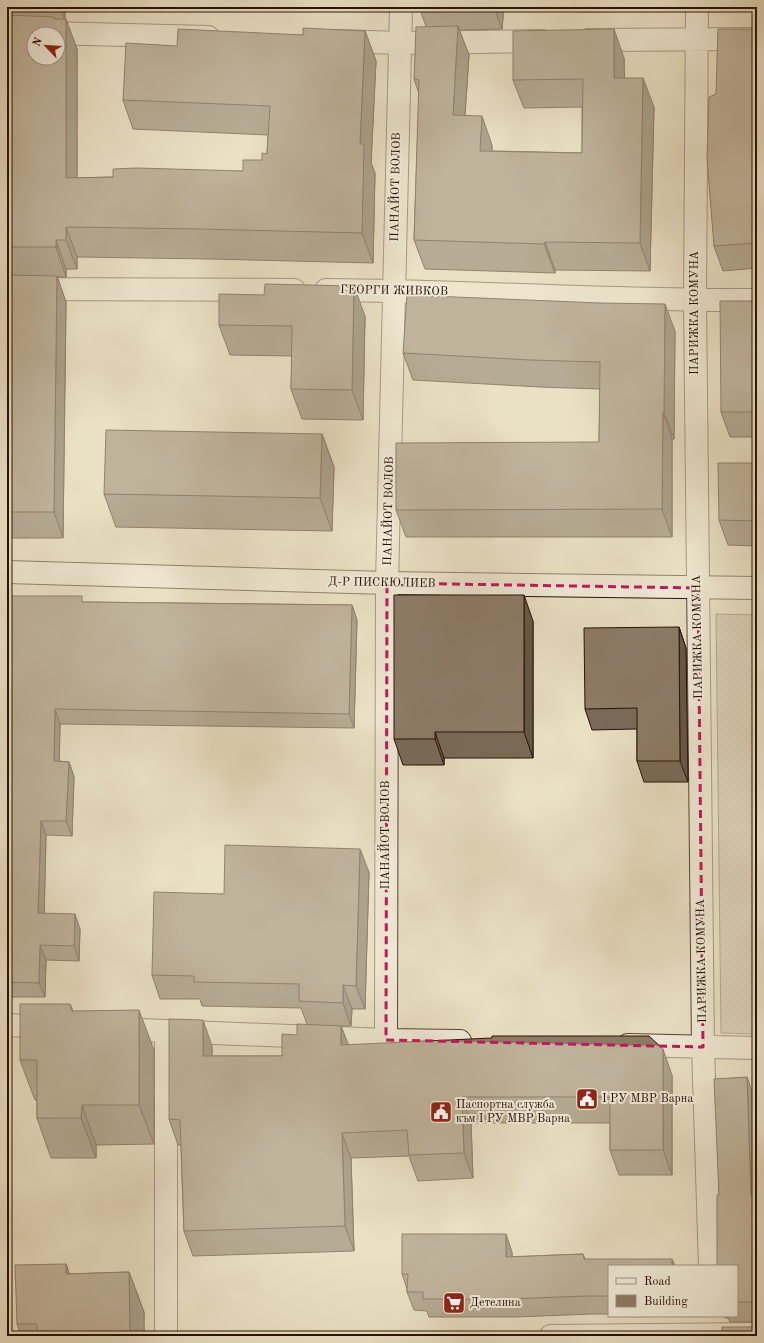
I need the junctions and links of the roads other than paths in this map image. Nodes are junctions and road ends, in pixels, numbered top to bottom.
1 (401, 7) edge
2 (696, 7) edge
3 (7, 32) edge
4 (227, 38) edge
5 (696, 39) junction
6 (757, 39) edge
7 (321, 40) edge
8 (399, 42) junction
9 (7, 289) edge
10 (394, 290) junction
11 (695, 300) junction
12 (757, 300) edge
13 (7, 572) edge
14 (388, 583) junction
15 (698, 588) junction
16 (757, 588) edge
17 (7, 1025) edge
18 (71, 1028) edge
19 (95, 1028) edge
20 (166, 1031) junction
21 (386, 1040) junction
22 (481, 1042) edge
23 (608, 1044) edge
24 (703, 1046) junction
25 (757, 1048) edge
26 (710, 1265) edge
27 (711, 1329) edge
28 (757, 1334) edge
29 (166, 1336) edge
30 (551, 1336) edge

1 - 8 street, ПАНАЙОТ ВОЛОВ
2 - 5 street, ПАРИЖКА КОМУНА
3 - 4 street
5 - 6 street
5 - 8 street
5 - 11 street, ПАРИЖКА КОМУНА
7 - 8 street
8 - 10 street, ПАНАЙОТ ВОЛОВ
9 - 10 street, ГЕОРГИ ЖИВКОВ
10 - 11 street, ГЕОРГИ ЖИВКОВ
10 - 14 street, ПАНАЙОТ ВОЛОВ
11 - 12 street, ГЕОРГИ ЖИВКОВ
11 - 15 street, ПАРИЖКА КОМУНА
13 - 14 street, Д-Р ПИСКЮЛИЕВ
14 - 15 street, Д-Р ПИСКЮЛИЕВ
14 - 21 street, ПАНАЙОТ ВОЛОВ
15 - 16 street, Д-Р ПИСКЮЛИЕВ
15 - 24 street, ПАРИЖКА КОМУНА
17 - 18 street
19 - 20 street
20 - 21 street
20 - 29 street
21 - 22 street
23 - 24 street
24 - 25 street
24 - 26 street, ПАРИЖКА КОМУНА
27 - 28 street
27 - 30 street

